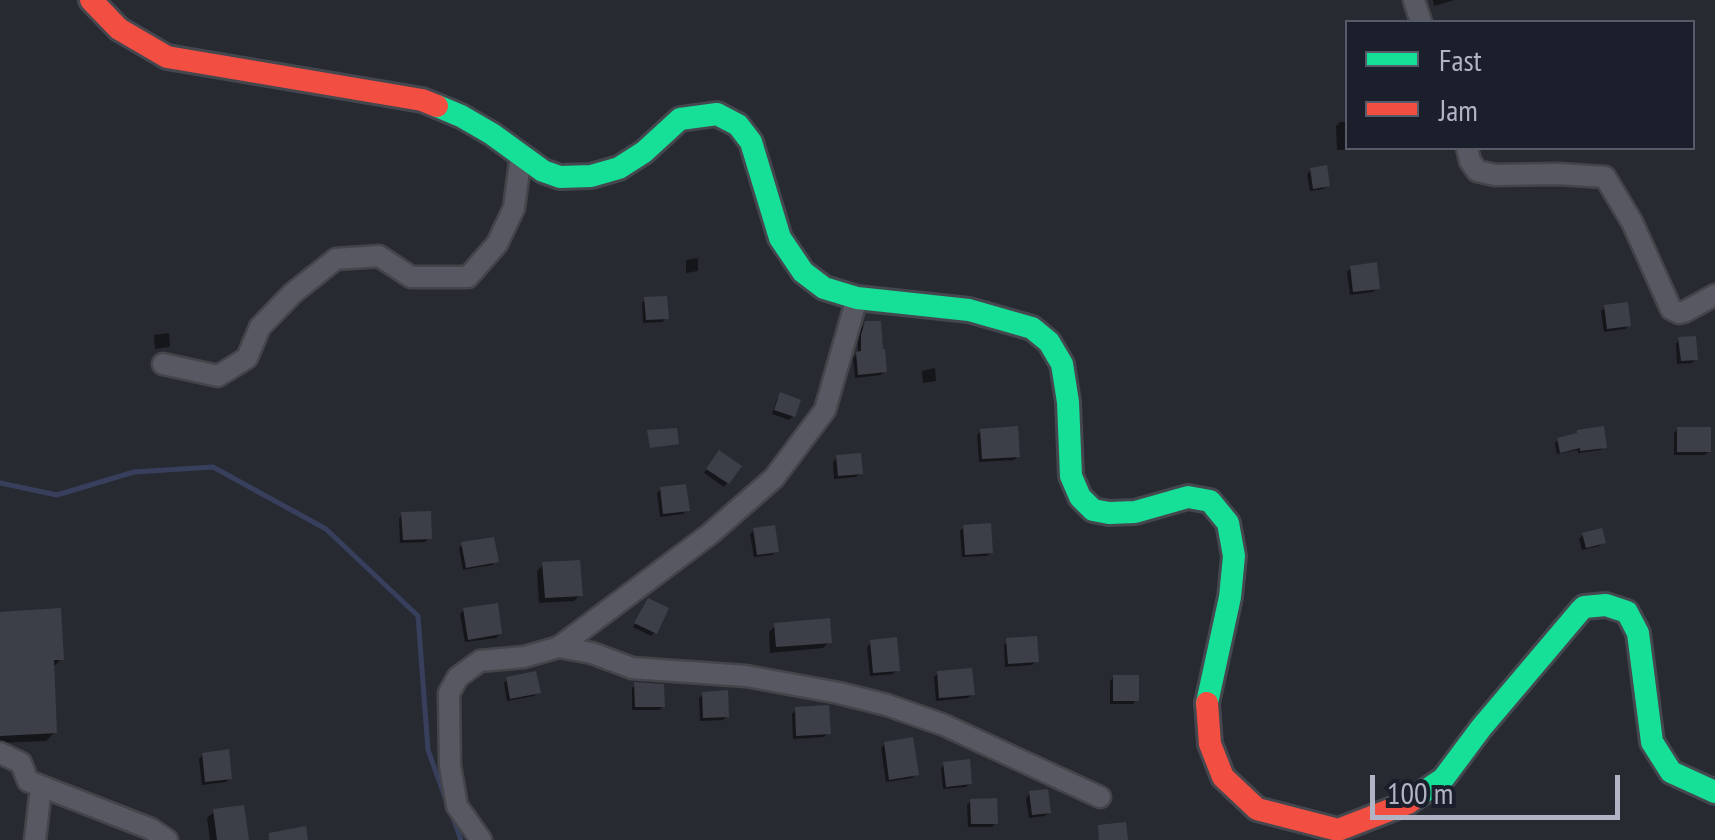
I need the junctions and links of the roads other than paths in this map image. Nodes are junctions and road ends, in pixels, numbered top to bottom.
1 (91, 0) edge
2 (1467, 150) edge
3 (521, 156) junction
4 (1715, 294) edge
5 (857, 298) junction
6 (163, 364) dead end
7 (559, 648) junction
8 (0, 753) edge
9 (41, 787) junction
10 (1715, 792) edge
11 (1100, 797) dead end
12 (36, 840) edge
13 (167, 840) edge
14 (481, 840) edge

1 - 3 main road
2 - 4 street
3 - 5 main road
3 - 6 street
5 - 7 street
5 - 10 main road
7 - 11 street
7 - 14 street
8 - 9 street
9 - 12 street
9 - 13 street

